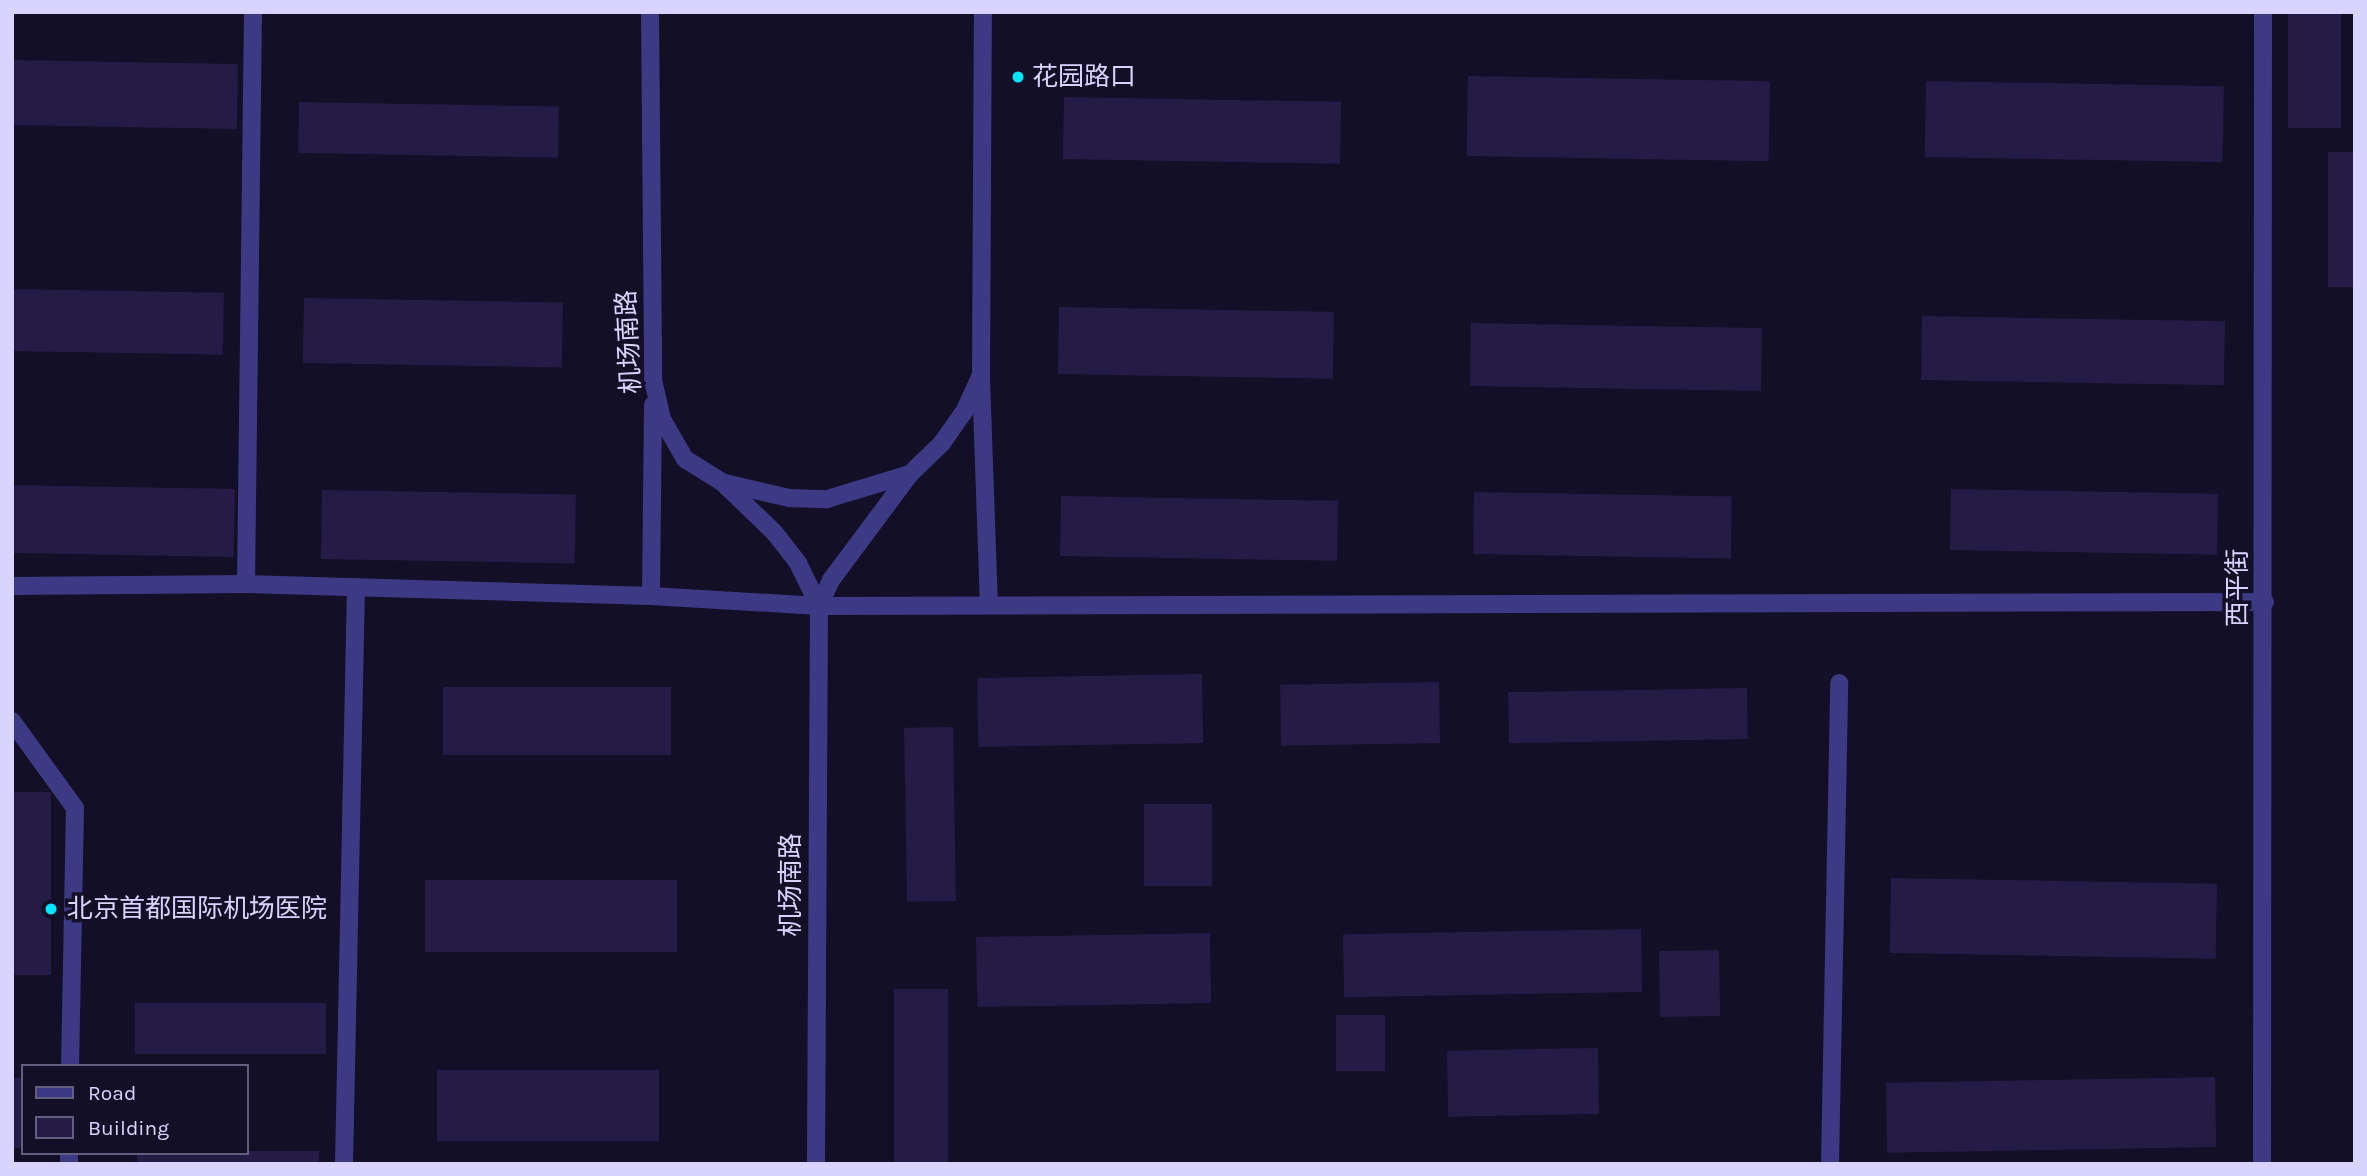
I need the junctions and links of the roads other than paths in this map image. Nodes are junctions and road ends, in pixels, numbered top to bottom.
1 (253, 12) edge
2 (650, 12) edge
3 (983, 12) edge
4 (2263, 12) edge
5 (981, 374) junction
6 (653, 380) junction
7 (910, 474) junction
8 (722, 482) junction
9 (246, 584) junction
10 (12, 586) edge
11 (356, 587) junction
12 (651, 596) junction
13 (2265, 602) junction
14 (819, 606) junction
15 (989, 606) junction
16 (1839, 683) dead end
17 (12, 721) edge
18 (70, 1064) edge
19 (344, 1164) edge
20 (816, 1164) edge
21 (1830, 1164) edge
22 (2262, 1164) edge

1 - 9 street
2 - 6 street, 机场南路
3 - 5 street, 机场南路
4 - 13 street, 西平街
5 - 7 street, 机场南路
5 - 15 street
6 - 8 street, 机场南路
6 - 12 street
7 - 8 street
7 - 14 street, 机场南路
8 - 14 street, 机场南路
9 - 10 street
9 - 11 street
11 - 12 street
11 - 19 street
12 - 14 street
13 - 15 street
13 - 22 street, 西平街
14 - 15 street
14 - 20 street, 机场南路
16 - 21 street
17 - 18 street

